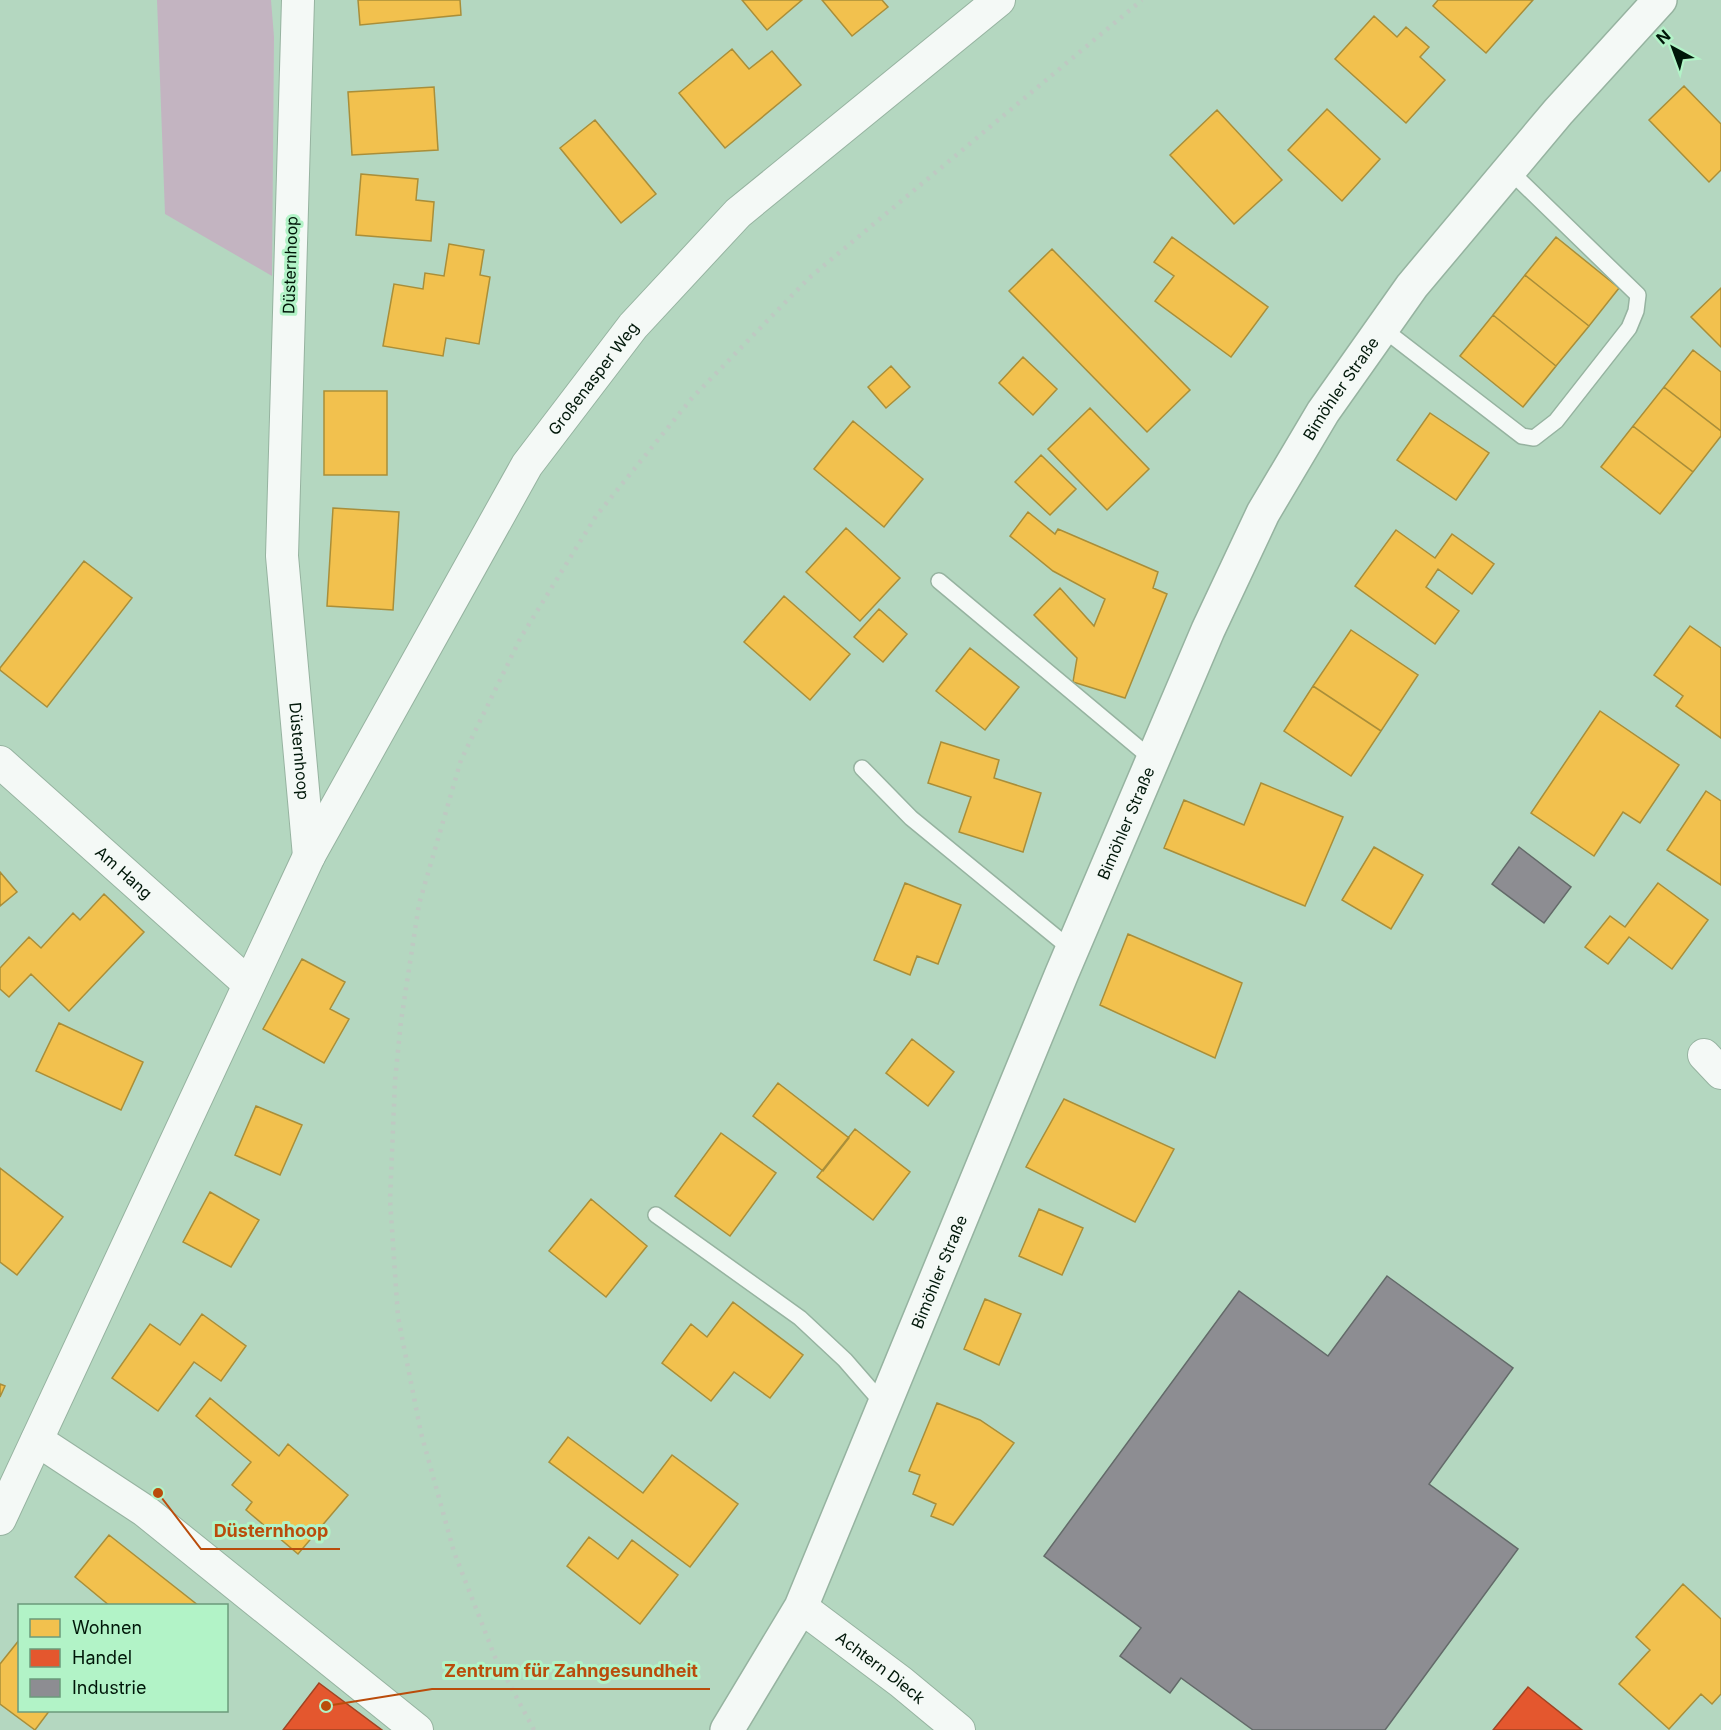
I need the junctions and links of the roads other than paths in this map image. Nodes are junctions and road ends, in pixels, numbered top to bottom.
1 (298, 0) edge
2 (999, 0) edge
3 (1660, 0) edge
4 (1509, 170) junction
5 (1382, 328) junction
6 (939, 581) dead end
7 (1152, 759) junction
8 (0, 762) edge
9 (862, 768) dead end
10 (309, 856) junction
11 (1072, 950) junction
12 (249, 984) junction
13 (656, 1215) dead end
14 (885, 1406) junction
15 (37, 1440) junction
16 (0, 1519) edge
17 (801, 1607) junction
18 (417, 1730) edge
19 (727, 1730) edge
20 (959, 1730) edge

1 - 10 street, Düsternhoop
2 - 10 street, Großenasper Weg
3 - 4 street, Bimöhler Straße
4 - 5 street, Bimöhler Straße
4 - 5 lane
5 - 7 street, Bimöhler Straße
6 - 7 lane
7 - 11 street, Bimöhler Straße
8 - 12 street, Am Hang
9 - 11 lane
10 - 12 street
11 - 14 street, Bimöhler Straße
12 - 15 street
13 - 14 lane
14 - 17 street, Bimöhler Straße
15 - 16 street
15 - 18 street
17 - 19 street, Bimöhler Straße
17 - 20 street, Achtern Dieck

